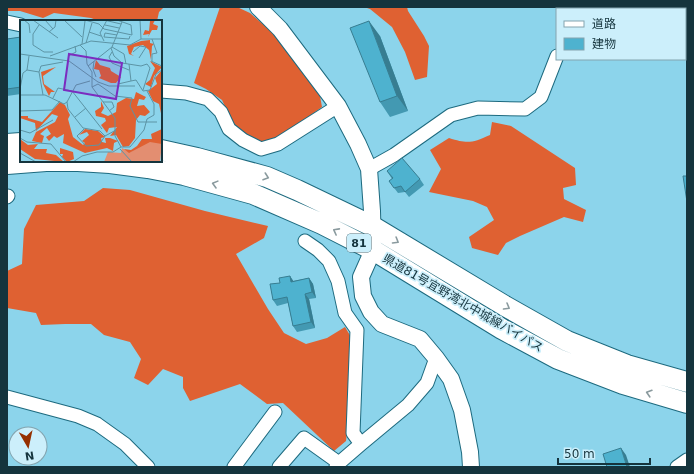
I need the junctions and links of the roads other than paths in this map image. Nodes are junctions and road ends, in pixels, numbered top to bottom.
1 (258, 7) edge
2 (7, 22) edge
3 (20, 25) edge
4 (556, 59) edge
5 (162, 90) edge
6 (338, 106) junction
7 (20, 143) edge
8 (7, 144) edge
9 (162, 150) edge
10 (37, 162) edge
11 (91, 162) edge
12 (7, 164) edge
13 (369, 169) junction
14 (372, 226) junction
15 (305, 241) dead end
16 (373, 250) junction
17 (436, 358) junction
18 (687, 382) edge
19 (7, 397) edge
20 (687, 403) edge
21 (275, 412) dead end
22 (361, 444) junction
23 (687, 460) edge
24 (338, 465) edge
25 (148, 467) edge
26 (234, 467) edge
27 (279, 467) edge
28 (471, 467) edge
29 (677, 467) edge

1 - 6 street
2 - 3 street
4 - 13 street
5 - 6 street
6 - 13 street
7 - 8 main road
9 -> 14 main road, 県道81号宜野湾北中城線バイパス / 81
10 -> 12 main road, 県道81号宜野湾北中城線バイパス / 81
16 -> 11 main road, 県道81号宜野湾北中城線バイパス / 81
13 - 14 street
14 - 16 street
14 -> 18 main road, 県道81号宜野湾北中城線バイパス / 81
15 - 22 street
16 - 17 street
20 -> 16 main road, 県道81号宜野湾北中城線バイパス / 81
17 - 22 street
17 - 28 street
19 - 25 street
21 - 26 street
22 - 24 street
23 - 29 street
24 - 27 street

